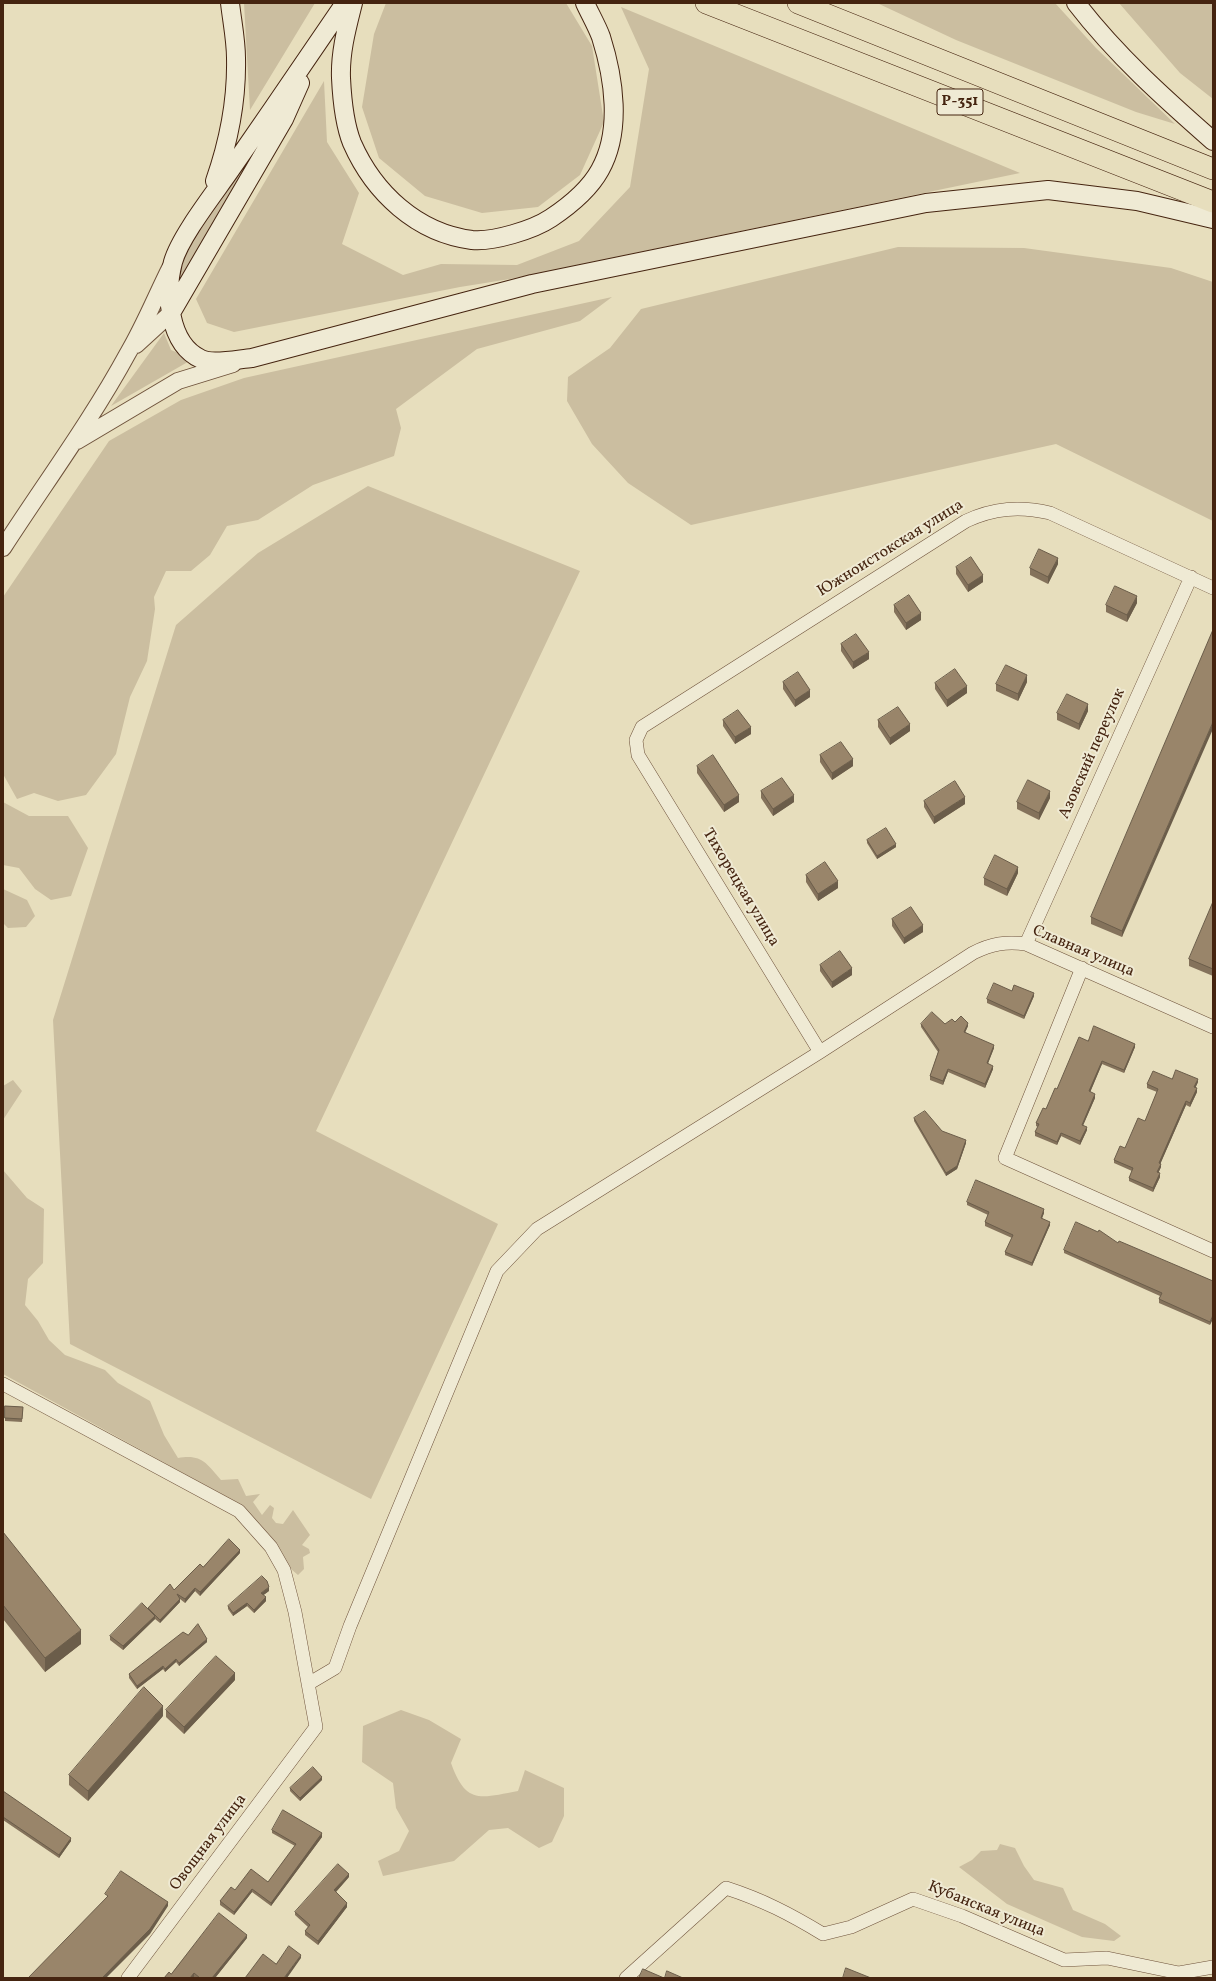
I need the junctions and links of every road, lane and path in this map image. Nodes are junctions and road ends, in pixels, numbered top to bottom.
1 (230, 3) edge
2 (345, 3) edge
3 (353, 3) edge
4 (585, 3) edge
5 (706, 3) edge
6 (798, 3) edge
7 (1076, 3) edge
8 (318, 44) junction
9 (1213, 141) edge
10 (1213, 169) edge
11 (1213, 202) edge
12 (207, 203) junction
13 (1213, 219) edge
14 (174, 261) junction
15 (172, 313) junction
16 (129, 352) junction
17 (252, 358) junction
18 (74, 442) junction
19 (3, 548) edge
20 (1191, 578) junction
21 (1213, 588) edge
22 (636, 740) joint
23 (1026, 944) junction
24 (1082, 968) junction
25 (1213, 1027) edge
26 (820, 1052) junction
27 (1213, 1251) edge
28 (3, 1384) edge
29 (308, 1684) junction
30 (1213, 1968) edge
31 (128, 1978) edge
32 (626, 1978) edge

1 - 12 main road
2 - 8 main road
3 - 4 main road
5 - 11 highway, Р-351
6 - 10 highway, Р-351
7 - 9 main road
8 - 12 main road
8 - 15 main road
12 - 14 main road
13 - 17 main road
14 - 15 main road
14 - 16 street
15 - 16 street
15 - 17 main road
16 - 18 street
17 - 18 street
18 - 19 street
20 - 21 street, Южноистокская улица
20 - 22 street, Южноистокская улица
20 - 23 street, Азовский переулок
22 - 26 street, Тихорецкая улица
23 - 24 street, Славная улица
23 - 26 street, Славная улица
24 - 25 street, Славная улица
24 - 27 street
26 - 29 street, Славная улица
28 - 29 street
29 - 31 street, Овощная улица
30 - 32 street, Кубанская улица

